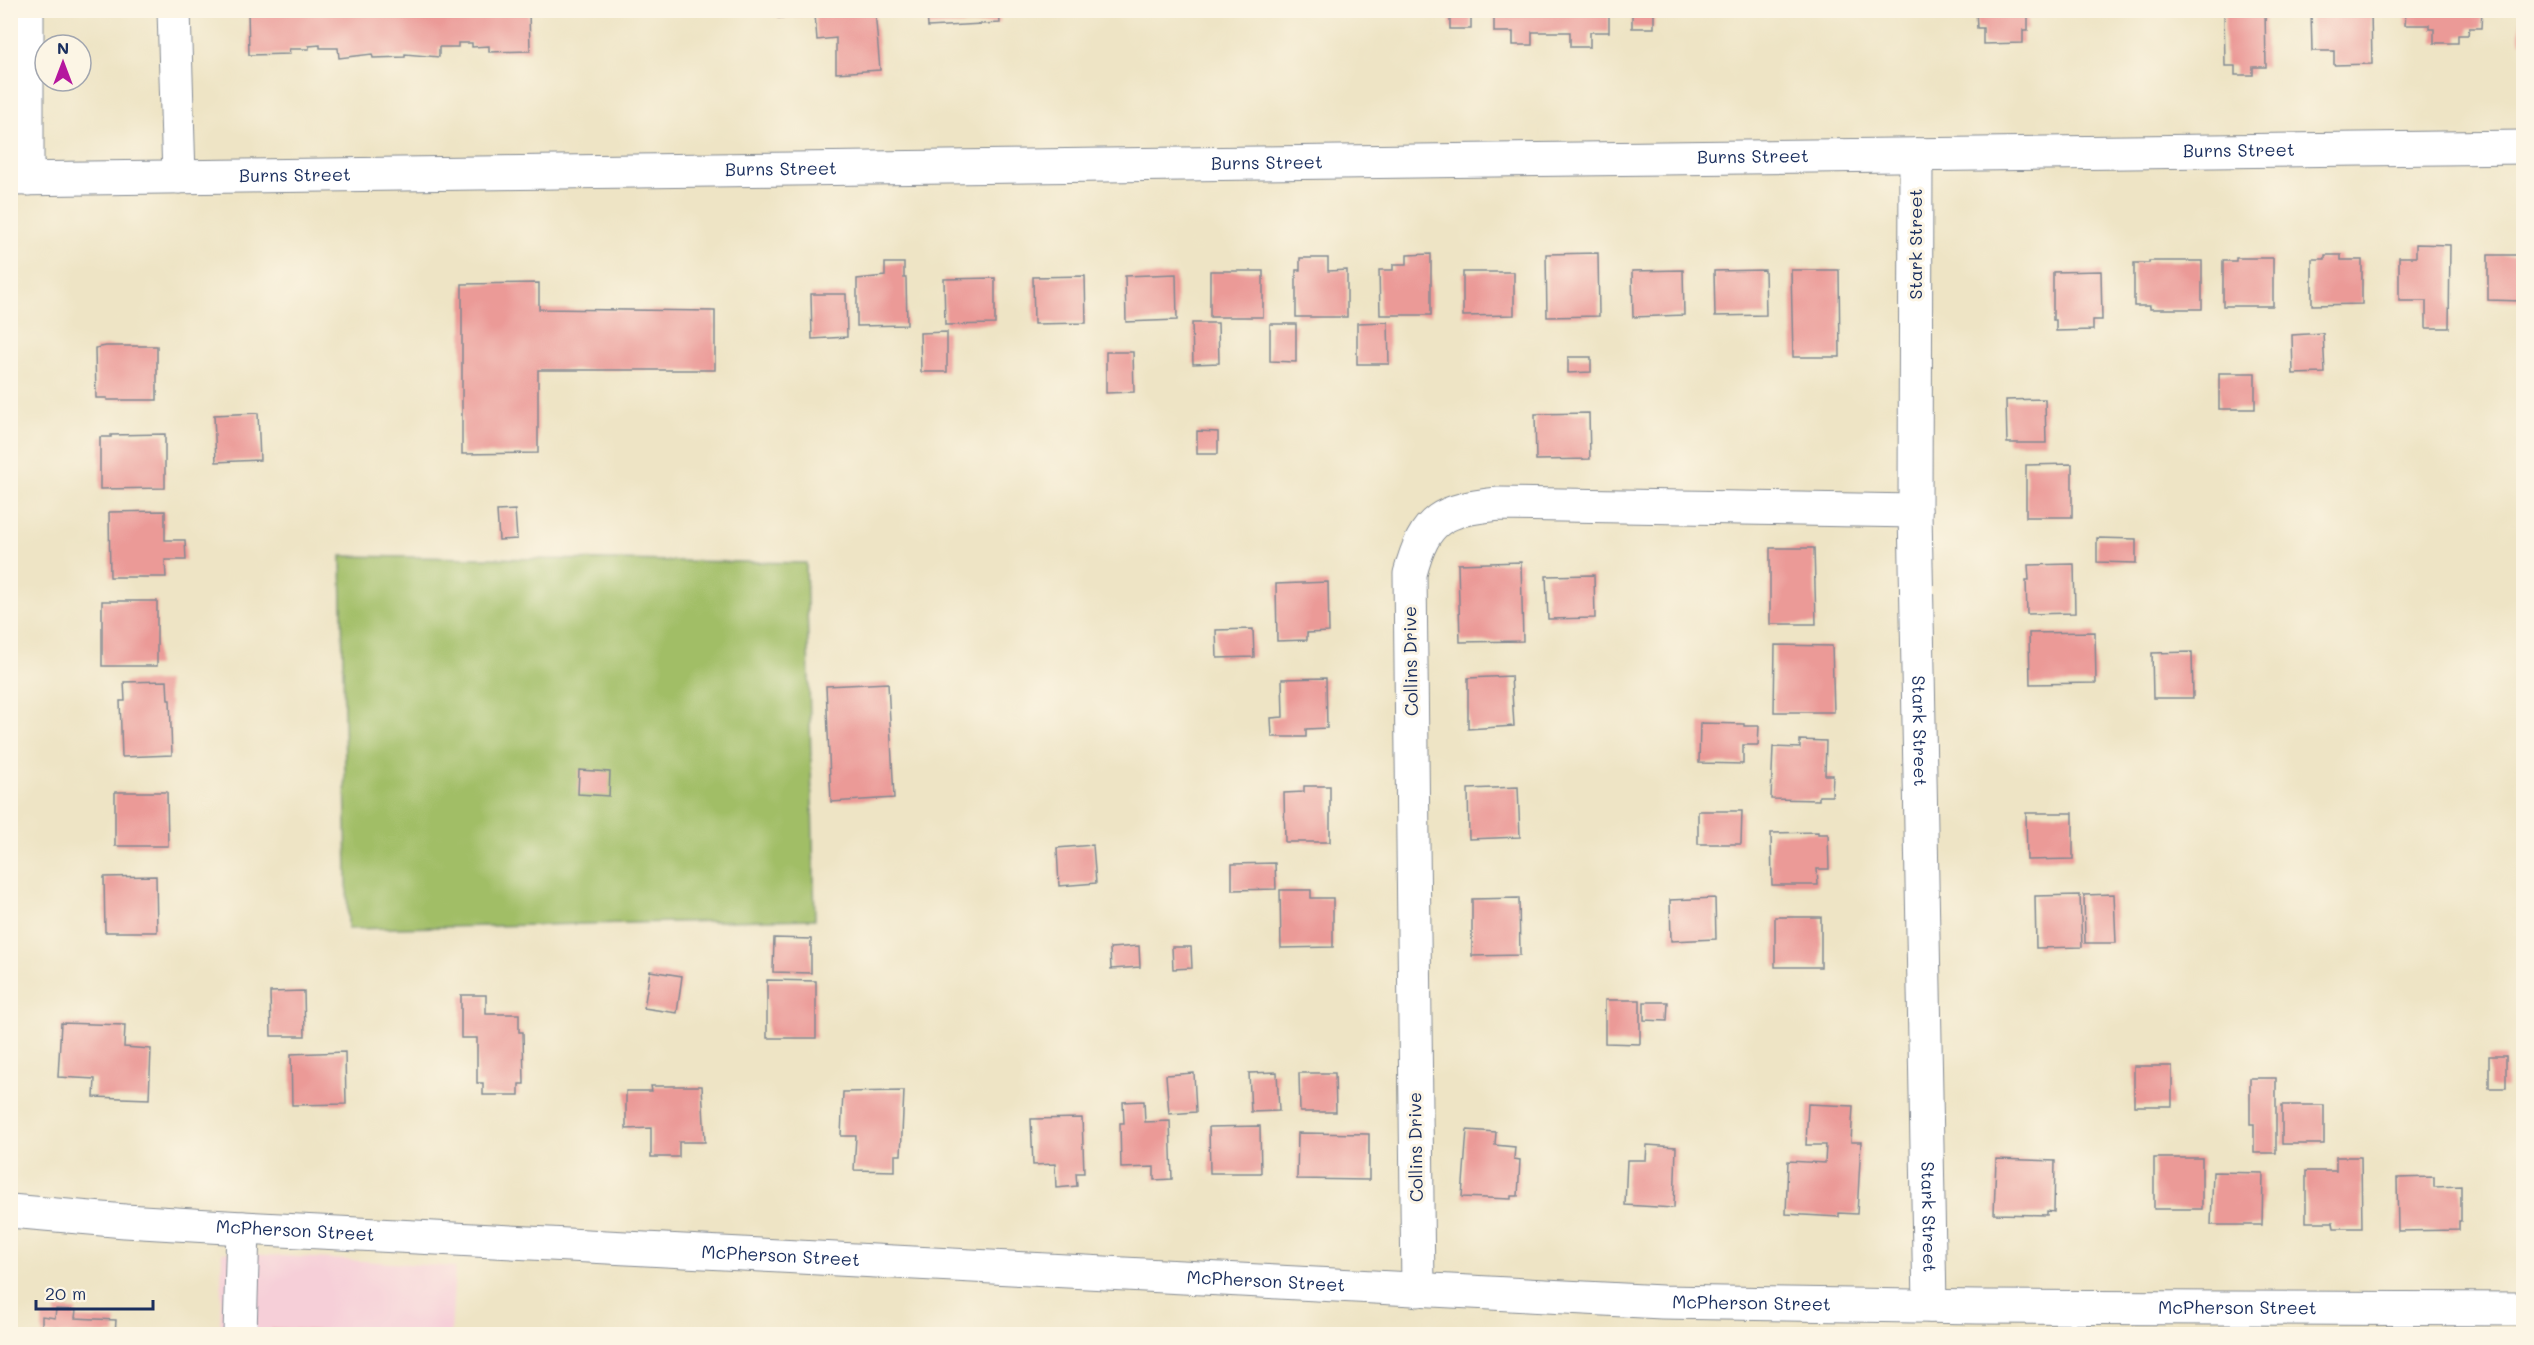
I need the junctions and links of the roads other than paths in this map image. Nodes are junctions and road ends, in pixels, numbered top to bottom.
1 (27, 10) edge
2 (174, 10) edge
3 (2523, 147) edge
4 (1916, 155) junction
5 (179, 177) junction
6 (19, 179) edge
7 (1915, 511) junction
8 (10, 1210) edge
9 (243, 1228) junction
10 (1418, 1290) junction
11 (1930, 1306) junction
12 (2523, 1309) edge
13 (240, 1335) edge

1 - 6 street
2 - 5 street
3 - 4 street, Burns Street
4 - 5 street, Burns Street
4 - 7 street, Stark Street
5 - 6 street, Burns Street
7 - 10 street, Collins Drive
7 - 11 street, Stark Street
8 - 9 street, McPherson Street
9 - 10 street, McPherson Street
9 - 13 street
10 - 11 street, McPherson Street
11 - 12 street, McPherson Street

